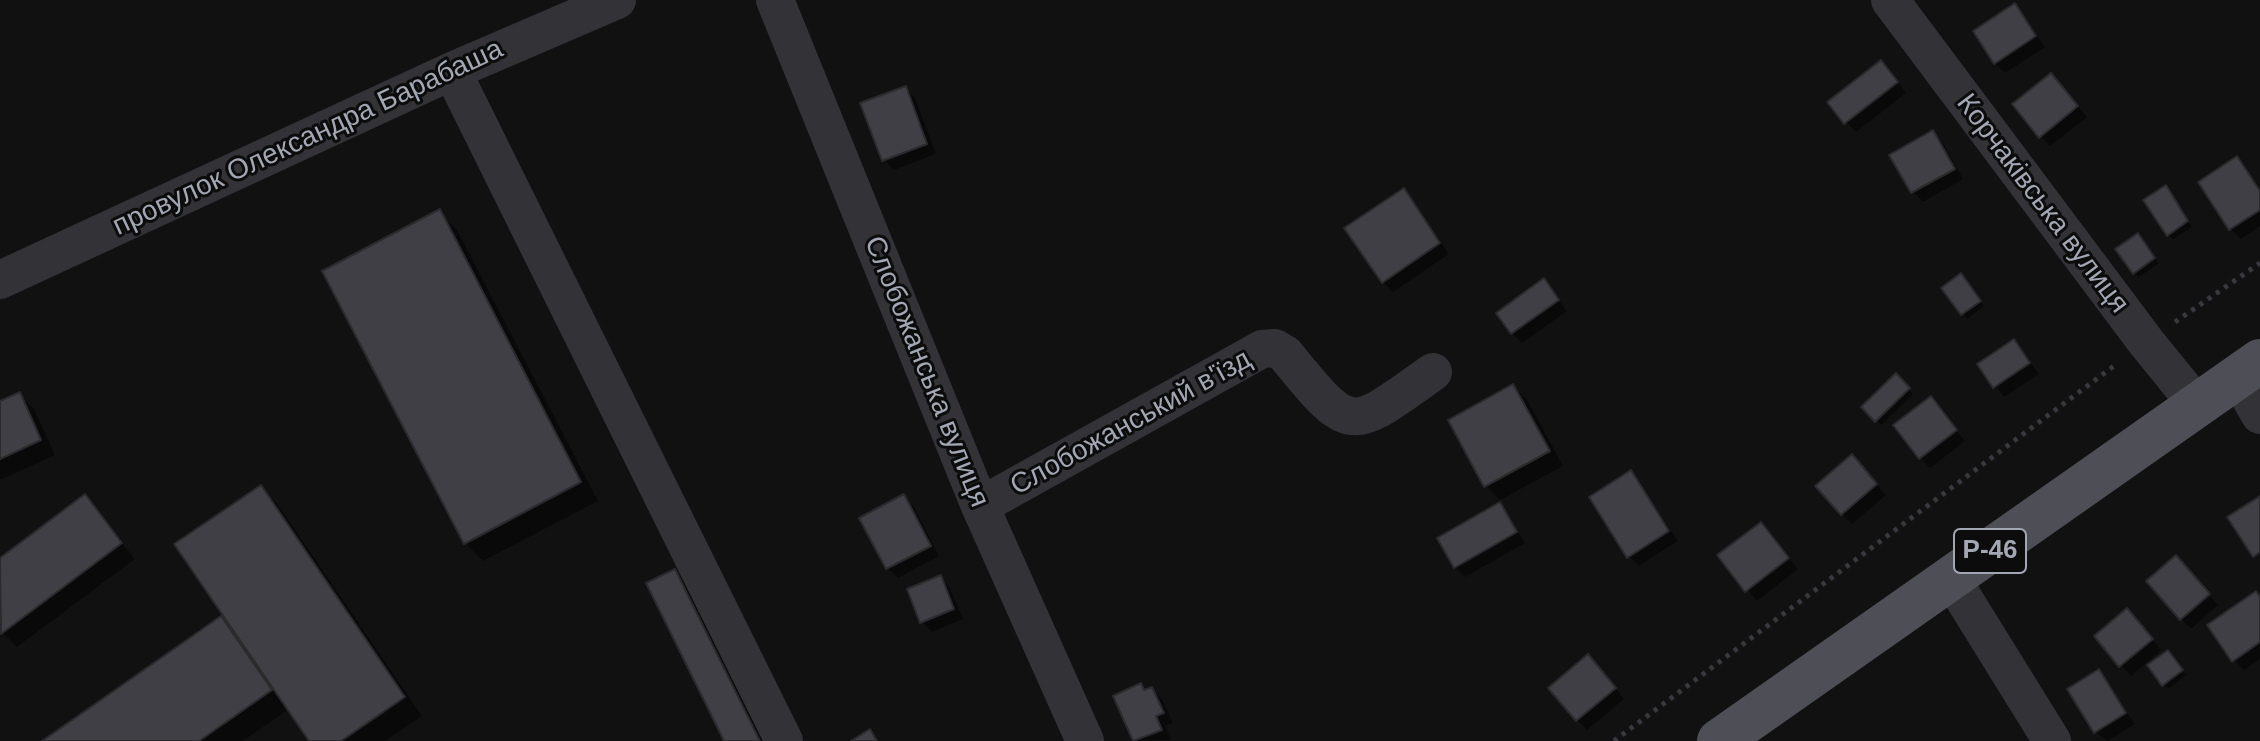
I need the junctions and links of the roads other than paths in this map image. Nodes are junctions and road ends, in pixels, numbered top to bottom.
1 (617, 0) edge
2 (775, 0) edge
3 (1890, 0) edge
4 (452, 71) junction
5 (0, 280) edge
6 (2249, 369) edge
7 (1433, 372) dead end
8 (2198, 406) junction
9 (2260, 415) edge
10 (980, 506) junction
11 (1951, 578) junction
12 (784, 741) edge
13 (1085, 741) edge
14 (1719, 741) edge
15 (2052, 741) edge

1 - 4 street, провулок Олександра Барабаша
2 - 10 street, Слобожанська вулиця
3 - 8 street, Корчаківська вулиця
4 - 5 street, провулок Олександра Барабаша
4 - 12 street
6 - 8 main road, Р-46
6 - 9 street
7 - 10 street, Слобожанський в'їзд
8 - 11 main road, Р-46
10 - 13 street, Слобожанська вулиця
11 - 14 main road, Р-46
11 - 15 street

